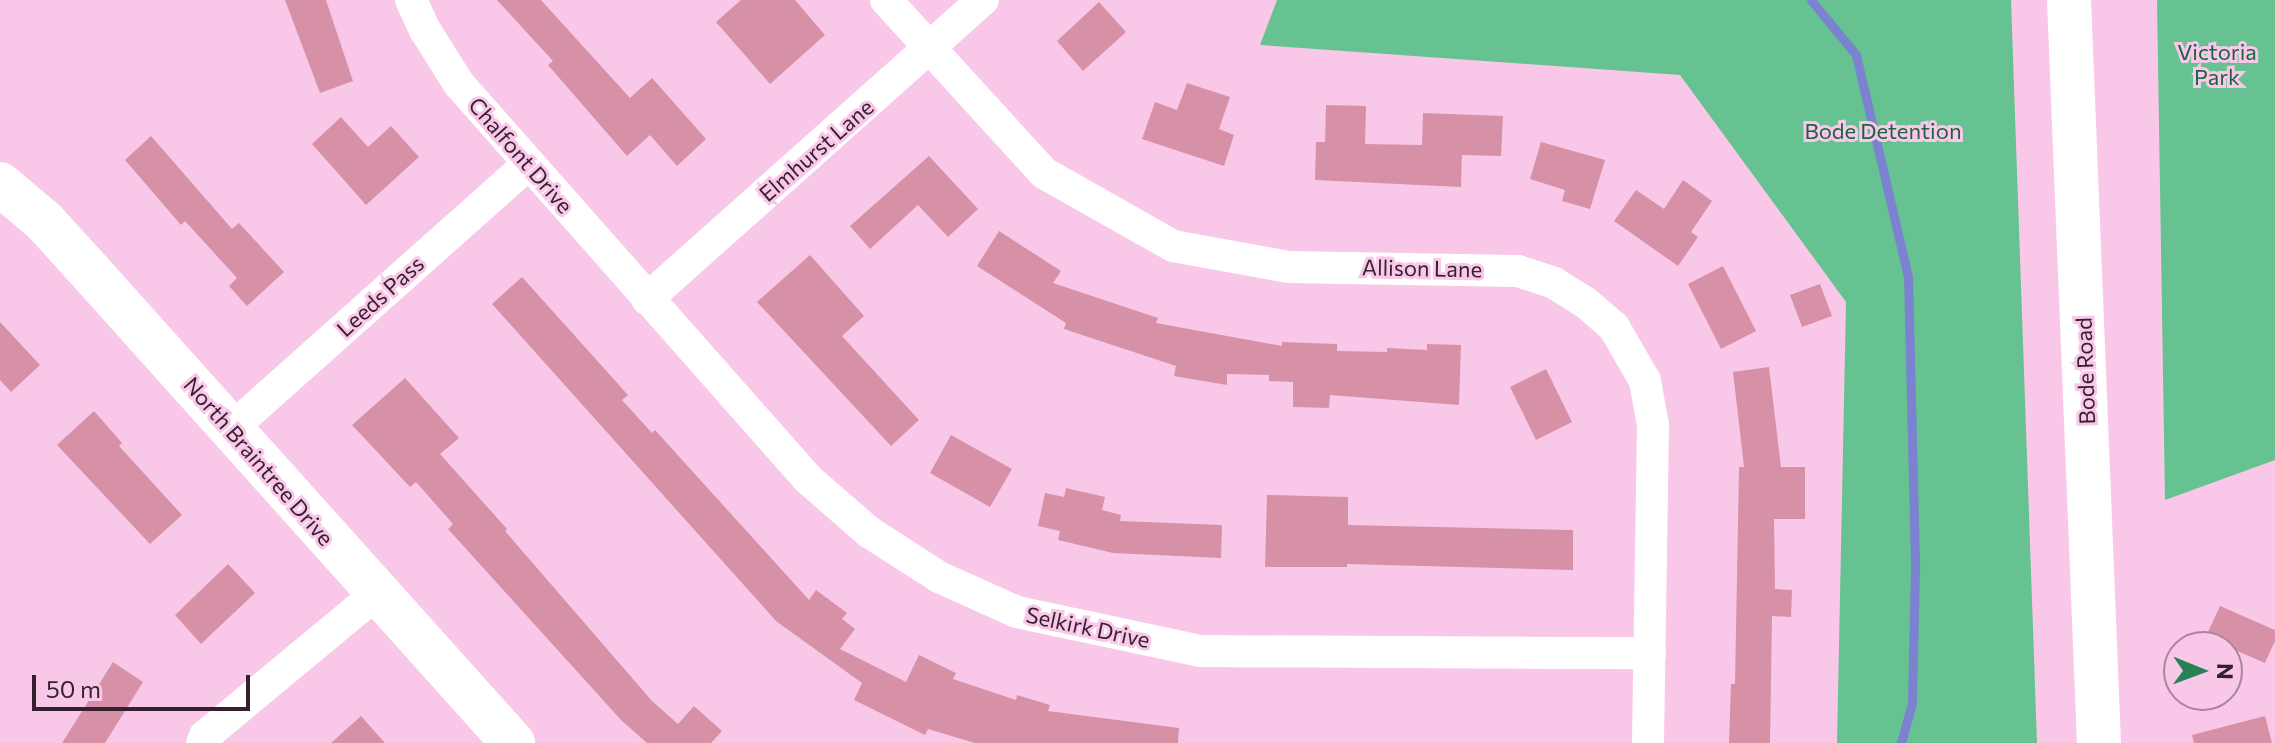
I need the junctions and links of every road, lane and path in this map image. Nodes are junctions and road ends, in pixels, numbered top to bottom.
1 (411, 0) edge
2 (886, 0) edge
3 (983, 0) edge
4 (2069, 0) edge
5 (929, 51) junction
6 (528, 164) junction
7 (0, 184) edge
8 (647, 299) junction
9 (232, 428) junction
10 (376, 594) junction
11 (1650, 653) junction
12 (202, 743) edge
13 (513, 743) edge
14 (1648, 743) edge
15 (2099, 743) edge

1 - 6 street, Chalfont Drive
2 - 5 street, Allison Lane
3 - 5 street, Elmhurst Lane
4 - 15 street, Bode Road
5 - 8 street, Elmhurst Lane
5 - 11 street, Allison Lane
6 - 8 street, Chalfont Drive
6 - 9 street, Leeds Pass
7 - 9 street, North Braintree Drive
8 - 11 street, Selkirk Drive
9 - 10 street, North Braintree Drive
10 - 12 street
10 - 13 street, North Braintree Drive
11 - 14 street, Allison Lane

